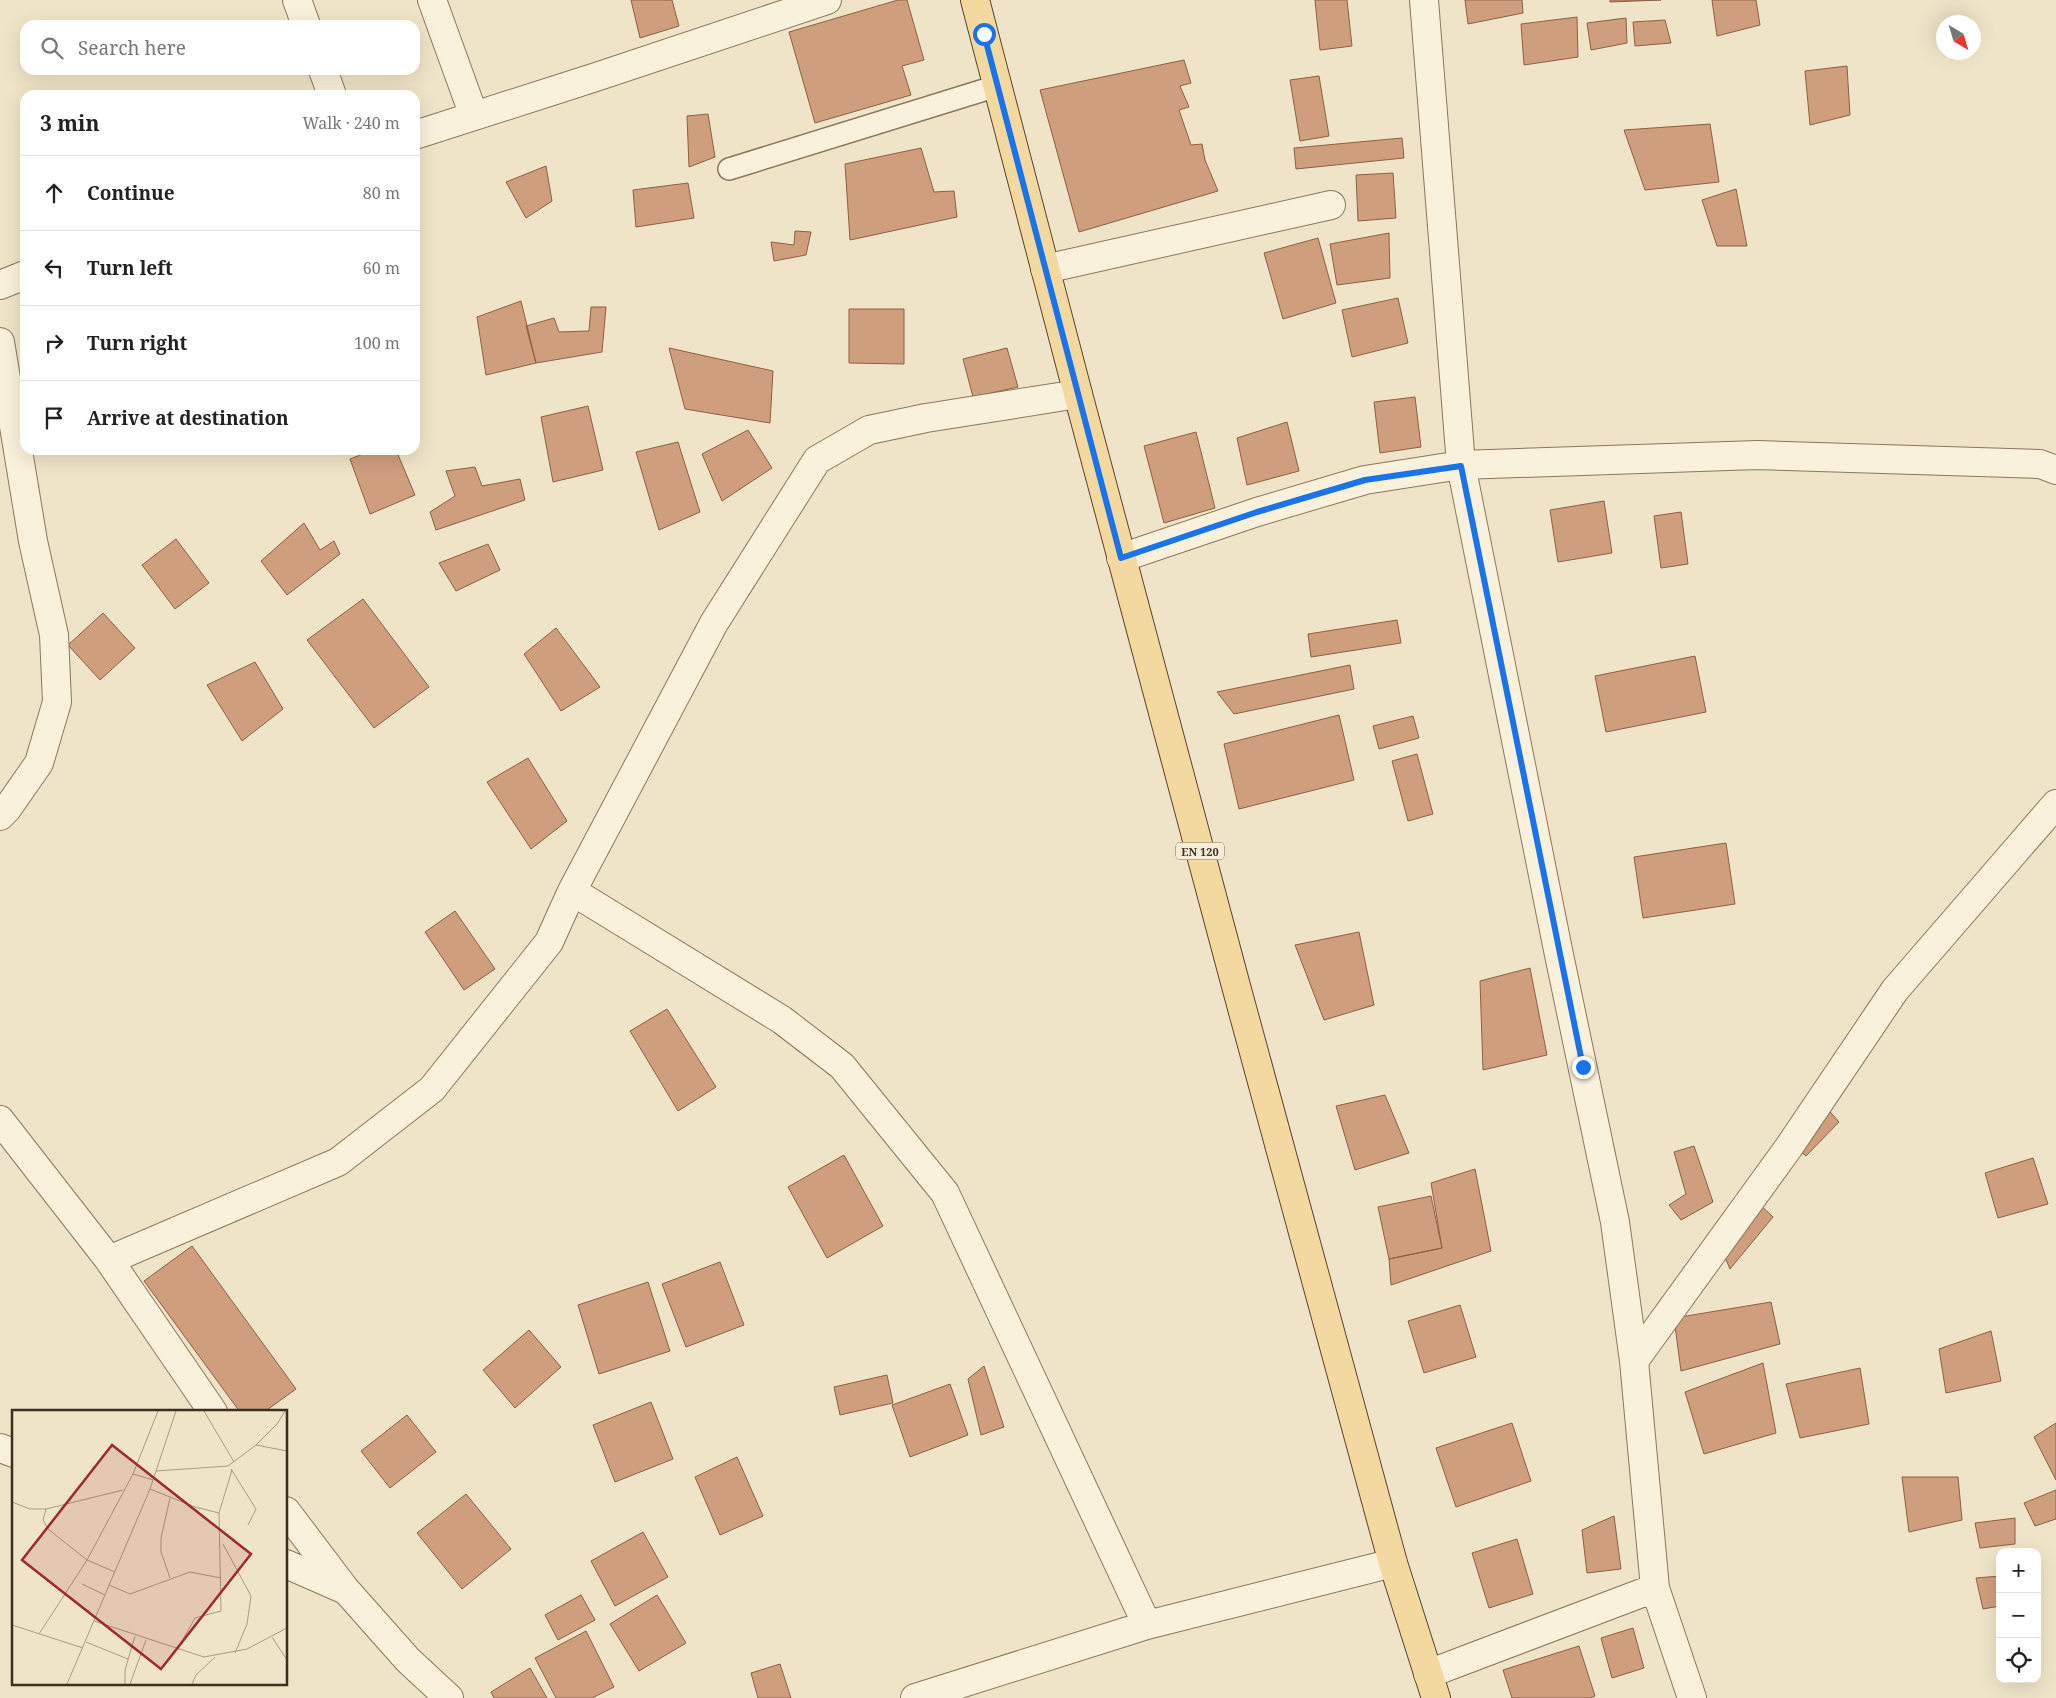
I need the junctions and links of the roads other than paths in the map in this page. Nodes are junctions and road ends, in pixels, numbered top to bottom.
1 (297, 0) edge
2 (432, 0) edge
3 (827, 0) edge
4 (975, 0) edge
5 (1424, 0) edge
6 (304, 20) edge
7 (325, 75) edge
8 (997, 86) junction
9 (330, 90) edge
10 (474, 116) junction
11 (420, 133) edge
12 (729, 169) dead end
13 (1331, 205) dead end
14 (1046, 270) junction
15 (20, 277) edge
16 (0, 285) edge
17 (0, 342) edge
18 (1078, 394) junction
19 (1461, 466) junction
20 (2056, 470) edge
21 (1121, 558) junction
22 (2056, 804) edge
23 (0, 816) edge
24 (572, 891) junction
25 (0, 1120) edge
26 (109, 1260) junction
27 (1634, 1361) junction
28 (212, 1410) edge
29 (0, 1448) edge
30 (12, 1452) edge
31 (288, 1514) edge
32 (1393, 1562) junction
33 (288, 1565) edge
34 (1655, 1588) junction
35 (344, 1590) junction
36 (1147, 1624) junction
37 (1432, 1686) edge
38 (449, 1698) edge
39 (915, 1698) edge
40 (1692, 1698) edge

1 - 6 street
2 - 10 street
3 - 10 street
4 - 8 main road, EN 120
5 - 19 street
7 - 9 street
8 - 12 lane
8 - 14 main road, EN 120
10 - 11 street
13 - 14 street
14 - 18 main road, EN 120
15 - 16 street
17 - 23 street
18 - 21 main road, EN 120
18 - 24 street
19 - 20 street
19 - 21 street
19 - 27 street
21 - 32 main road, EN 120
22 - 27 street
24 - 26 street
24 - 36 street
25 - 26 street
26 - 28 street
27 - 34 street
29 - 30 street
31 - 35 street
32 - 36 street
32 - 37 main road, EN 120
33 - 35 street
34 - 37 street
34 - 40 street
35 - 38 street
36 - 39 street

